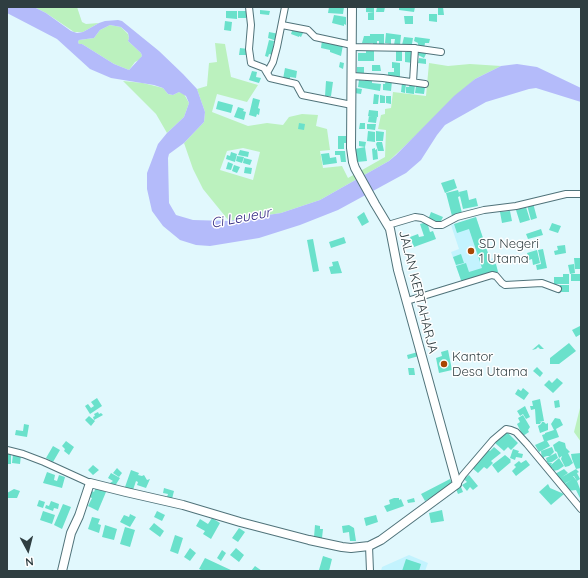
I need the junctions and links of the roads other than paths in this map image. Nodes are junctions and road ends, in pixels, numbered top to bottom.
1 (249, 7) edge
2 (285, 7) edge
3 (352, 7) edge
4 (282, 24) junction
5 (352, 46) junction
6 (415, 48) junction
7 (441, 52) dead end
8 (267, 73) junction
9 (352, 76) junction
10 (413, 82) junction
11 (425, 84) dead end
12 (352, 105) junction
13 (581, 194) edge
14 (388, 225) junction
15 (558, 289) dead end
16 (407, 301) junction
17 (7, 450) edge
18 (90, 483) junction
19 (457, 484) junction
20 (581, 509) edge
21 (369, 546) junction
22 (62, 571) edge
23 (370, 571) edge

1 - 8 street
2 - 4 street
3 - 5 street, JALAN KERTAHARJA
4 - 5 street
4 - 8 street
5 - 6 street
5 - 9 street, JALAN KERTAHARJA
6 - 7 street
6 - 10 street
8 - 12 street
9 - 10 street
9 - 12 street, JALAN KERTAHARJA
10 - 11 street
12 - 14 street, JALAN KERTAHARJA
13 - 14 street
14 - 16 street, JALAN KERTAHARJA
15 - 16 street
16 - 19 street, JALAN KERTAHARJA
17 - 18 street
18 - 21 street
18 - 22 street
19 - 20 street
19 - 21 street
21 - 23 street

